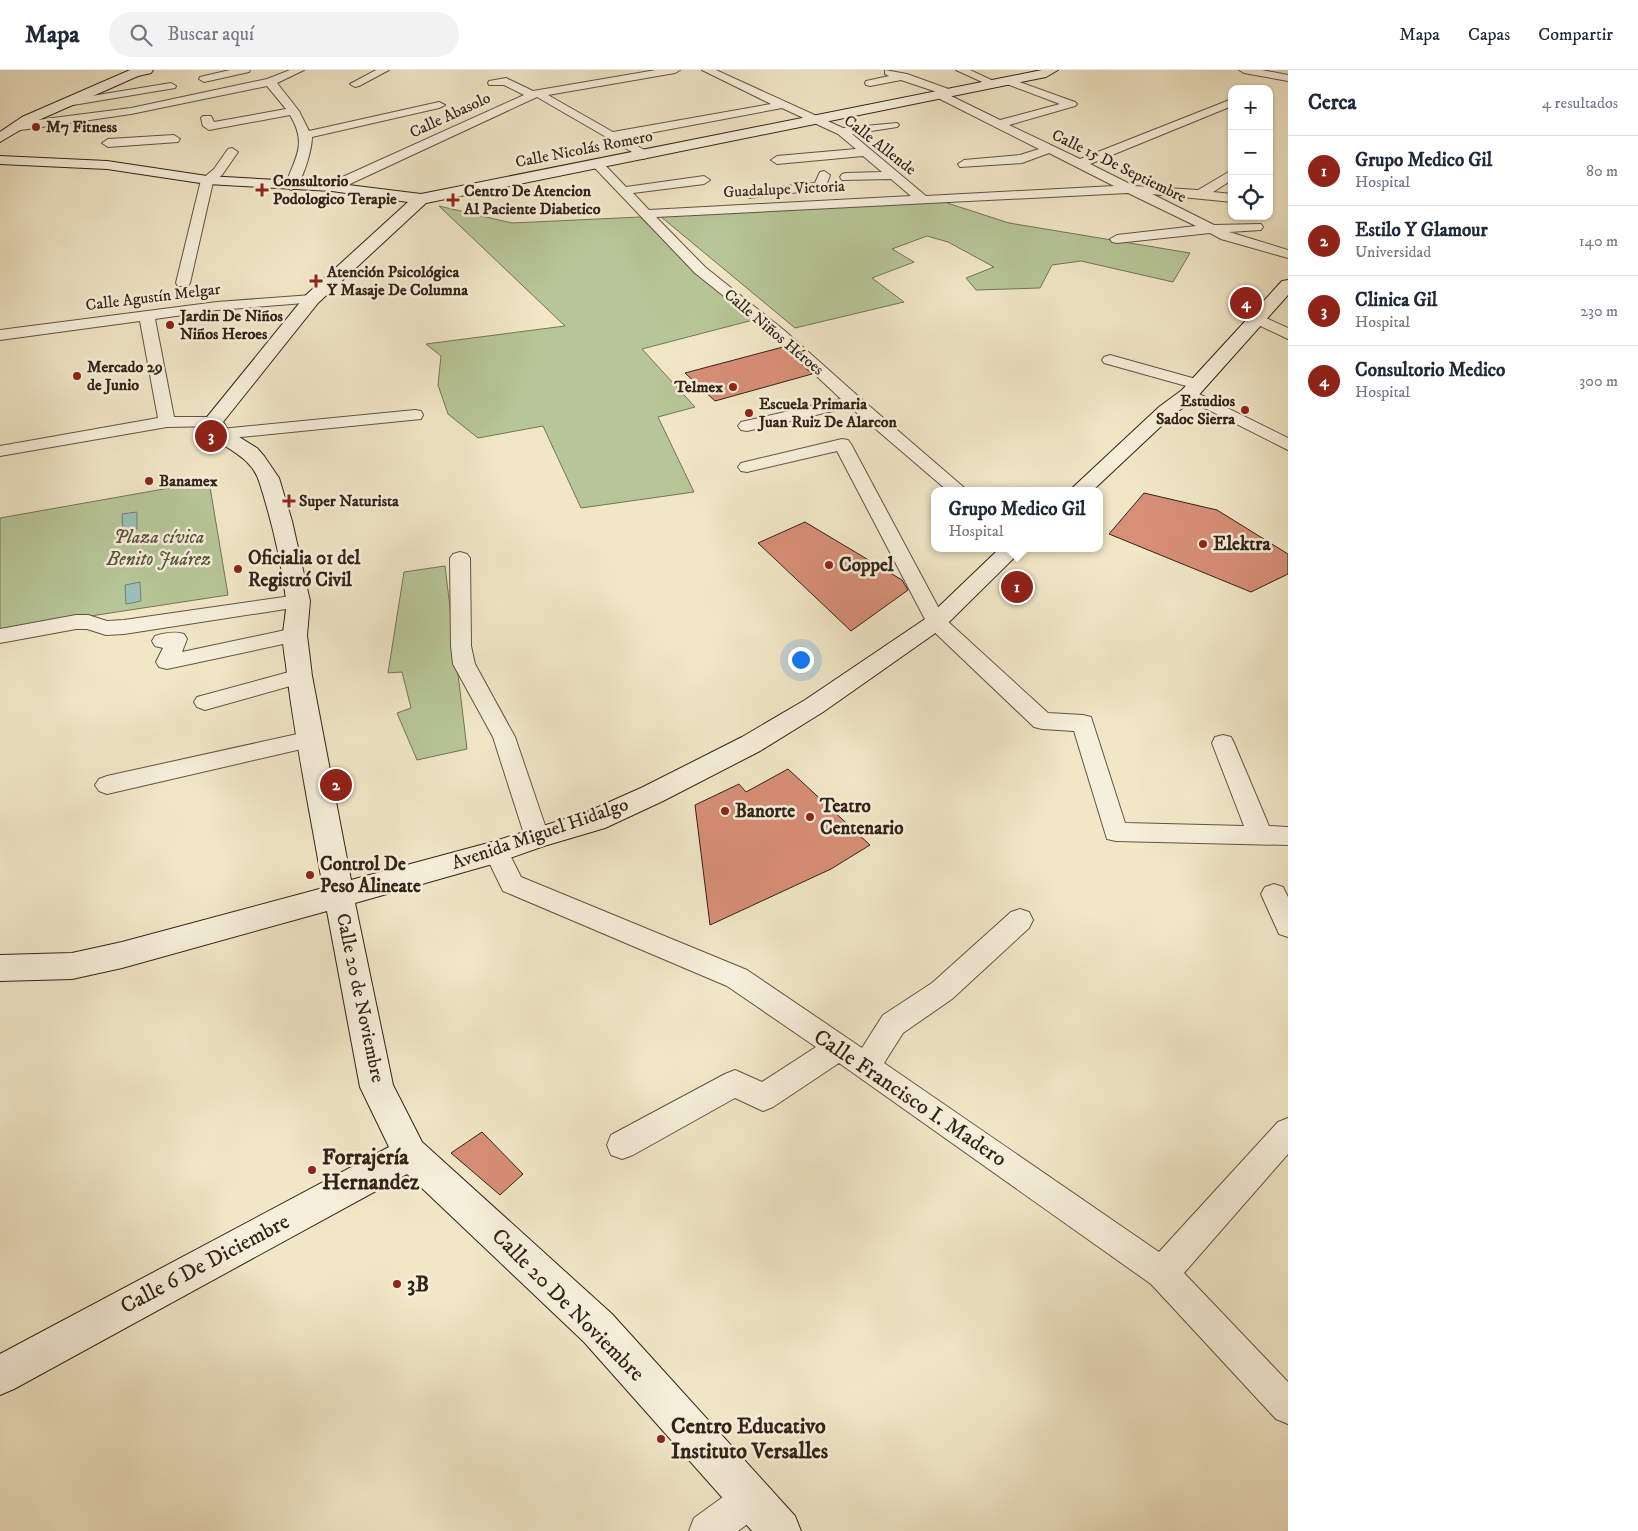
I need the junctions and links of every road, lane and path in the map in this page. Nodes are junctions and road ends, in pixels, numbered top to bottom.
1 (147, 70) edge
2 (245, 70) edge
3 (299, 70) edge
4 (384, 70) edge
5 (675, 70) edge
6 (707, 70) edge
7 (961, 70) edge
8 (1052, 70) edge
9 (1244, 70) edge
10 (135, 72) edge
11 (288, 72) edge
12 (889, 72) dead end
13 (902, 76) junction
14 (507, 78) dead end
15 (1288, 78) edge
16 (1008, 81) junction
17 (270, 82) junction
18 (870, 83) dead end
19 (355, 84) dead end
20 (995, 84) junction
21 (534, 94) junction
22 (945, 94) junction
23 (424, 96) dead end
24 (67, 103) junction
25 (1228, 104) edge
26 (782, 105) junction
27 (131, 111) junction
28 (293, 111) junction
29 (207, 118) dead end
30 (41, 119) junction
31 (818, 121) junction
32 (998, 124) junction
33 (893, 125) dead end
34 (842, 132) junction
35 (29, 136) dead end
36 (612, 136) junction
37 (0, 138) edge
38 (174, 139) dead end
39 (306, 140) junction
40 (1015, 146) dead end
41 (1045, 147) junction
42 (232, 152) dead end
43 (868, 152) junction
44 (644, 155) junction
45 (0, 160) edge
46 (777, 160) dead end
47 (964, 164) dead end
48 (1080, 164) junction
49 (598, 165) junction
50 (820, 167) junction
51 (668, 174) dead end
52 (894, 175) junction
53 (1230, 175) edge
54 (846, 177) dead end
55 (207, 180) junction
56 (291, 186) junction
57 (332, 186) junction
58 (1128, 189) junction
59 (623, 191) junction
60 (774, 191) junction
61 (1201, 194) junction
62 (735, 195) dead end
63 (1228, 197) edge
64 (922, 198) junction
65 (422, 199) junction
66 (783, 206) junction
67 (648, 214) junction
68 (1256, 227) dead end
69 (1210, 229) junction
70 (1117, 239) dead end
71 (1288, 254) edge
72 (183, 283) dead end
73 (1288, 285) edge
74 (312, 299) junction
75 (147, 315) junction
76 (1258, 319) junction
77 (1288, 334) edge
78 (0, 335) edge
79 (1110, 360) dead end
80 (1193, 389) junction
81 (853, 401) junction
82 (415, 415) dead end
83 (167, 422) junction
84 (747, 426) dead end
85 (217, 428) junction
86 (1288, 445) edge
87 (0, 451) edge
88 (747, 467) dead end
89 (953, 487) edge
90 (1083, 487) edge
91 (1009, 552) edge
92 (460, 558) dead end
93 (298, 601) junction
94 (936, 622) junction
95 (295, 635) junction
96 (0, 636) edge
97 (162, 641) dead end
98 (300, 676) junction
99 (205, 702) dead end
100 (312, 739) junction
101 (1223, 743) dead end
102 (107, 785) dead end
103 (1260, 834) junction
104 (1288, 836) edge
105 (536, 837) junction
106 (496, 852) junction
107 (1274, 894) dead end
108 (339, 896) junction
109 (1020, 920) dead end
110 (1288, 926) edge
111 (0, 968) edge
112 (838, 1048) junction
113 (866, 1067) junction
114 (1288, 1132) edge
115 (622, 1145) dead end
116 (410, 1154) junction
117 (1162, 1273) junction
118 (0, 1375) edge
119 (1288, 1406) edge
120 (751, 1499) junction
121 (707, 1531) edge
122 (780, 1531) edge

1 - 10 main road
2 - 24 street
3 - 11 street
4 - 19 street
5 - 21 street, Calle Abasolo
6 - 26 street, Calle Allende
7 - 20 street
8 - 16 main road, Calle Nicolás Romero
9 - 15 street
10 - 24 main road
11 - 17 street
12 - 13 street, Calle 15 De Septiembre
13 - 18 street
13 - 22 street, Calle 15 De Septiembre
14 - 21 street
16 - 20 main road, Calle Nicolás Romero
16 - 32 street
17 - 27 street
17 - 28 street
20 - 22 main road, Calle Nicolás Romero
21 - 36 street
21 - 57 street, Calle Abasolo
22 - 31 main road, Calle Nicolás Romero
22 - 32 street, Calle 15 De Septiembre
23 - 39 street
24 - 30 main road
25 - 48 street
26 - 31 street, Calle Allende
26 - 36 street
27 - 30 street
27 - 38 street
28 - 29 street
28 - 39 street
30 - 35 street
30 - 37 main road
31 - 34 street, Calle Allende
31 - 44 main road, Calle Nicolás Romero
32 - 41 street, Calle 15 De Septiembre
33 - 34 street
34 - 43 street, Calle Allende
36 - 44 street
39 - 56 street
40 - 41 street
41 - 47 street
41 - 48 street, Calle 15 De Septiembre
42 - 55 street
43 - 50 street
43 - 52 street, Calle Allende
44 - 49 main road, Calle Nicolás Romero
45 - 55 main road
46 - 50 street
48 - 58 street, Calle 15 De Septiembre
49 - 59 street, Calle Niños Héroes
49 - 65 main road, Calle Nicolás Romero
50 - 60 street
51 - 59 street
52 - 54 street
52 - 64 street, Calle Allende
53 - 61 street
55 - 56 main road
55 - 72 street
56 - 57 main road
57 - 65 main road
58 - 61 street, Guadalupe Victoria
58 - 64 street, Guadalupe Victoria
58 - 69 street, Calle 15 De Septiembre
59 - 67 street, Calle Niños Héroes
60 - 62 street
60 - 66 street
61 - 63 street, Guadalupe Victoria
64 - 66 street, Guadalupe Victoria
65 - 74 main road, Calle Nicolás Romero
66 - 67 street, Guadalupe Victoria
67 - 81 street, Calle Niños Héroes
68 - 69 street
69 - 70 street
69 - 71 street, Calle 15 De Septiembre
73 - 76 main road
74 - 75 street, Calle Agustín Melgar
74 - 85 main road, Calle Nicolás Romero
75 - 78 street, Calle Agustín Melgar
75 - 83 street
76 - 77 street
76 - 80 main road
79 - 80 street
80 - 86 street
80 - 90 main road
81 - 84 street
81 - 89 street, Calle Niños Héroes
82 - 85 street
83 - 85 street
83 - 87 street
85 - 93 main road, Calle 20 de Noviembre
88 - 94 street
91 - 94 main road, Avenida Miguel Hidalgo
92 - 105 street
93 - 95 main road, Calle 20 de Noviembre
93 - 96 street
94 - 103 street
94 - 105 main road, Avenida Miguel Hidalgo
95 - 97 street
95 - 98 main road, Calle 20 de Noviembre
98 - 99 street
98 - 100 main road, Calle 20 de Noviembre
100 - 102 street
100 - 108 main road, Calle 20 de Noviembre
101 - 103 street
103 - 104 street
105 - 106 main road, Avenida Miguel Hidalgo
106 - 108 main road, Avenida Miguel Hidalgo
106 - 112 street, Calle Francisco I. Madero
107 - 110 street
108 - 111 main road, Avenida Miguel Hidalgo
108 - 116 main road, Calle 20 de Noviembre
109 - 113 street
112 - 113 street, Calle Francisco I. Madero
112 - 115 street
113 - 117 street, Calle Francisco I. Madero
114 - 117 street
116 - 118 main road, Calle 6 De Diciembre
116 - 120 main road, Calle 20 De Noviembre
117 - 119 street, Calle Francisco I. Madero
120 - 121 street
120 - 122 main road, Calle 20 De Noviembre

